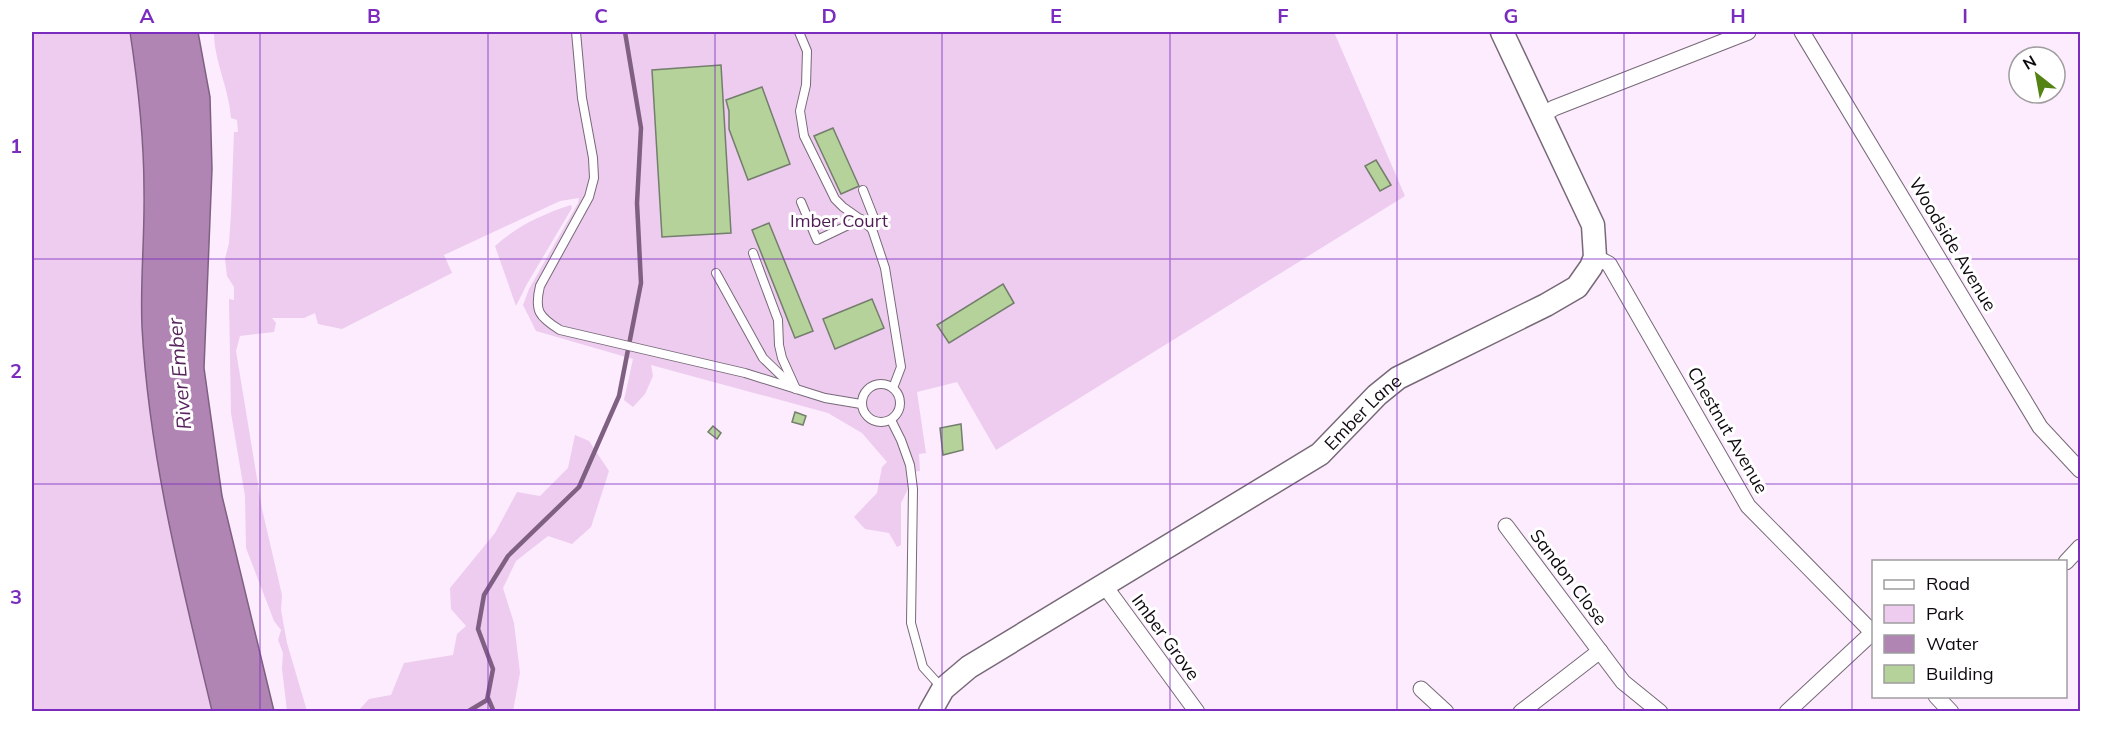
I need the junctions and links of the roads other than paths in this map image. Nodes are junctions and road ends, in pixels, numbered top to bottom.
1 (576, 32) edge
2 (799, 32) edge
3 (1502, 32) edge
4 (1748, 32) edge
5 (1802, 32) edge
6 (1541, 116) junction
7 (863, 190) dead end
8 (801, 201) dead end
9 (861, 219) junction
10 (872, 229) junction
11 (753, 253) dead end
12 (1595, 258) junction
13 (716, 273) dead end
14 (893, 388) junction
15 (796, 389) junction
16 (861, 404) junction
17 (891, 420) junction
18 (2080, 470) edge
19 (1506, 526) dead end
20 (2080, 547) edge
21 (2067, 561) edge
22 (1104, 585) junction
23 (1872, 632) edge
24 (1872, 634) edge
25 (1600, 651) junction
26 (1421, 689) dead end
27 (943, 690) junction
28 (1938, 698) edge
29 (930, 711) edge
30 (1197, 711) edge
31 (1446, 711) edge
32 (1521, 711) edge
33 (1660, 711) edge
34 (1787, 711) edge
35 (1951, 711) edge

1 - 15 lane
2 - 9 lane
3 - 6 main road
4 - 6 street
5 - 18 street, Woodside Avenue
6 - 12 main road
7 - 10 lane
8 - 9 lane
9 - 10 lane
10 - 14 lane
11 - 15 lane
12 - 22 main road, Ember Lane
12 - 23 street, Chestnut Avenue
13 - 15 lane
14 - 16 lane
14 - 17 lane
15 - 16 lane
16 - 17 lane
17 - 27 lane
19 - 25 street, Sandon Close
20 - 21 street
22 - 27 main road, Ember Lane
22 - 30 street, Imber Grove
24 - 34 street
25 - 32 street, Sandon Close
25 - 33 street, Sandon Close
26 - 31 street
27 - 29 main road, Ember Lane
28 - 35 street

